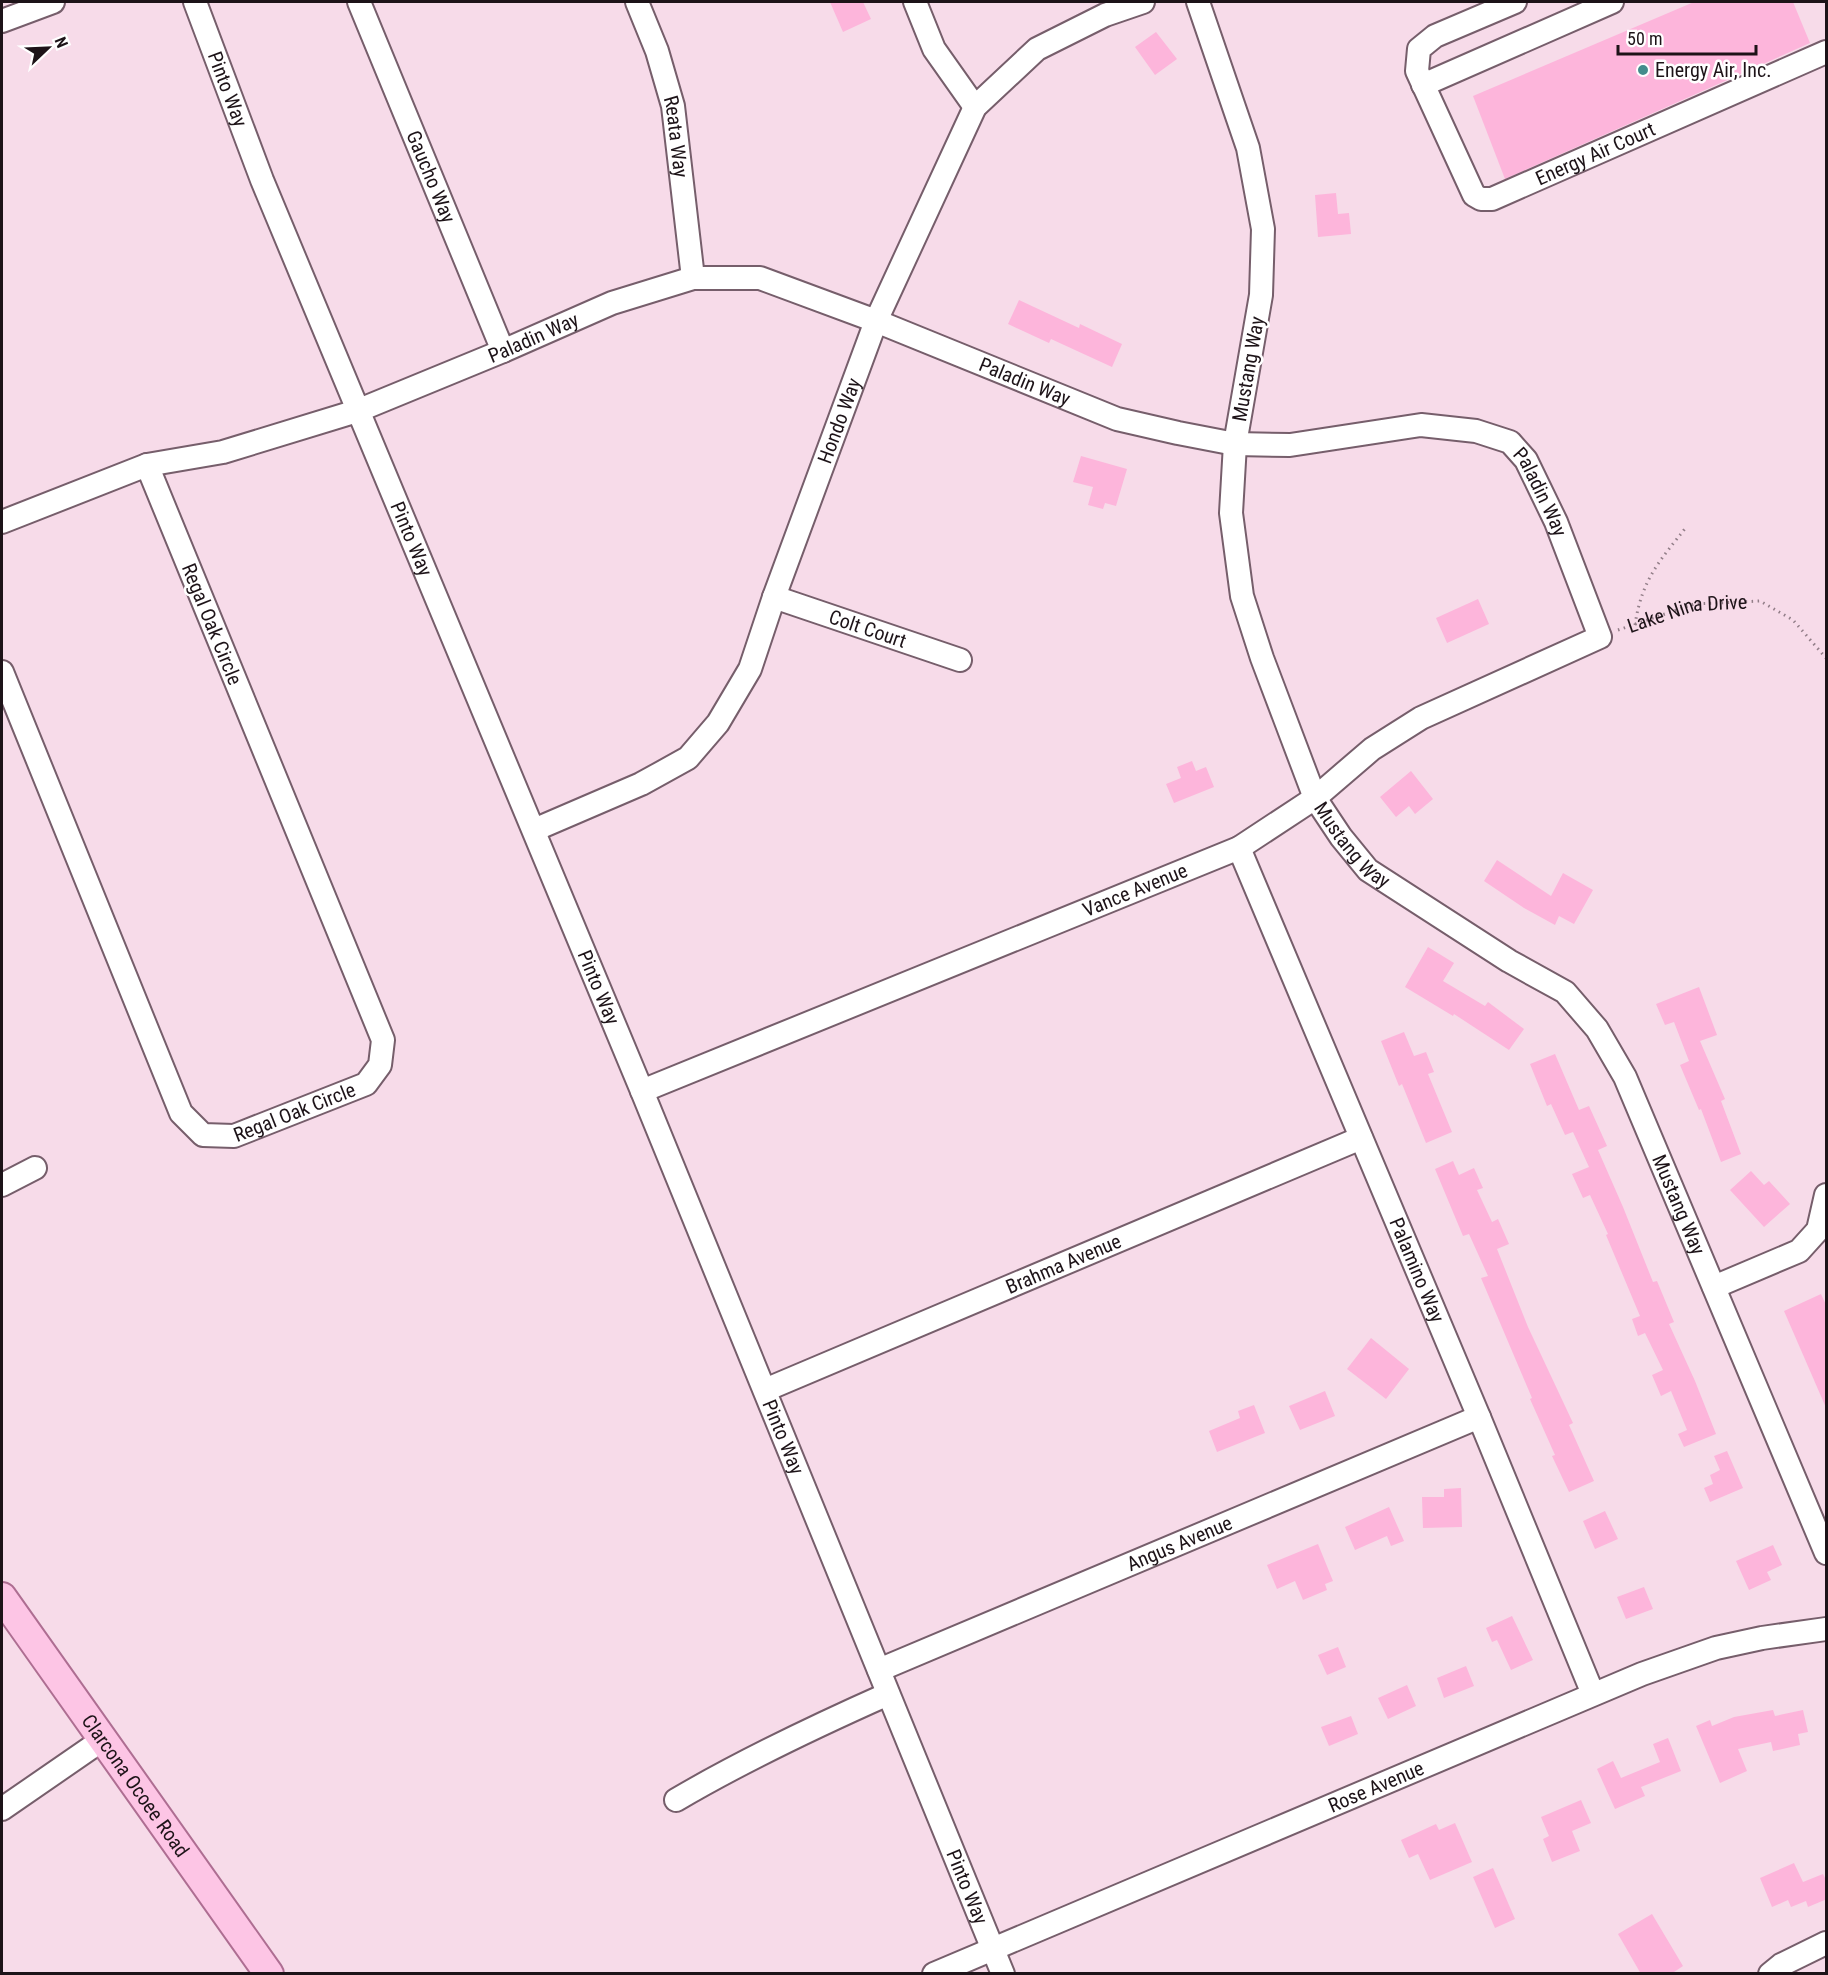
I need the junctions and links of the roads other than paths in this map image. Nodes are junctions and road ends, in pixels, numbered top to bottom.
1 (53, 2) edge
2 (195, 2) edge
3 (359, 2) edge
4 (637, 2) edge
5 (915, 2) edge
6 (1143, 2) edge
7 (1197, 2) edge
8 (1515, 2) edge
9 (1612, 2) edge
10 (2, 21) edge
11 (1827, 52) edge
12 (1423, 85) junction
13 (975, 107) junction
14 (693, 278) junction
15 (876, 321) junction
16 (503, 351) junction
17 (357, 411) junction
18 (1235, 444) junction
19 (147, 465) junction
20 (2, 522) edge
21 (774, 597) junction
22 (1600, 637) joint
23 (960, 660) dead end
24 (2, 672) edge
25 (1315, 798) junction
26 (534, 830) junction
27 (1239, 848) junction
28 (642, 1091) junction
29 (1361, 1138) junction
30 (35, 1168) dead end
31 (2, 1185) edge
32 (1827, 1196) edge
33 (1822, 1231) edge
34 (1714, 1287) junction
35 (765, 1390) junction
36 (1479, 1417) junction
37 (1827, 1553) edge
38 (2, 1597) edge
39 (1827, 1629) edge
40 (879, 1670) junction
41 (888, 1694) junction
42 (1593, 1694) junction
43 (102, 1740) junction
44 (676, 1800) dead end
45 (2, 1809) edge
46 (1827, 1943) edge
47 (992, 1949) junction
48 (269, 1974) edge
49 (934, 1974) edge
50 (1003, 1974) edge
51 (1770, 1974) edge

1 - 10 street
2 - 17 street, Pinto Way
3 - 16 street, Gaucho Way
4 - 14 street, Reata Way
5 - 13 street
6 - 13 street, Hondo Way
7 - 18 street, Mustang Way
8 - 12 street, Energy Air Court
9 - 12 street
11 - 12 street, Energy Air Court
13 - 15 street, Hondo Way
14 - 15 street, Paladin Way
14 - 16 street, Paladin Way
15 - 18 street, Paladin Way
15 - 21 street, Hondo Way
16 - 17 street, Paladin Way
17 - 19 street
17 - 26 street, Pinto Way
18 - 22 street, Paladin Way
18 - 25 street, Mustang Way
19 - 20 street
19 - 24 street, Regal Oak Circle
21 - 23 street, Colt Court
21 - 26 street, Hondo Way
22 - 25 street, Vance Avenue
25 - 27 street, Vance Avenue
25 - 34 street, Mustang Way
26 - 28 street, Pinto Way
27 - 28 street, Vance Avenue
27 - 29 street, Palamino Way
28 - 35 street, Pinto Way
29 - 35 street, Brahma Avenue
29 - 36 street, Palamino Way
30 - 31 street
32 - 33 street
33 - 34 street
34 - 37 street, Mustang Way
35 - 40 street, Pinto Way
36 - 40 street, Angus Avenue
36 - 42 street, Palamino Way
38 - 43 main road, Clarcona Ocoee Road
39 - 42 street, Rose Avenue
40 - 41 street, Pinto Way
41 - 44 street
41 - 47 street, Pinto Way
42 - 47 street, Rose Avenue
43 - 45 street
43 - 48 main road, Clarcona Ocoee Road
46 - 51 street
47 - 49 street, Rose Avenue
47 - 50 street, Pinto Way

